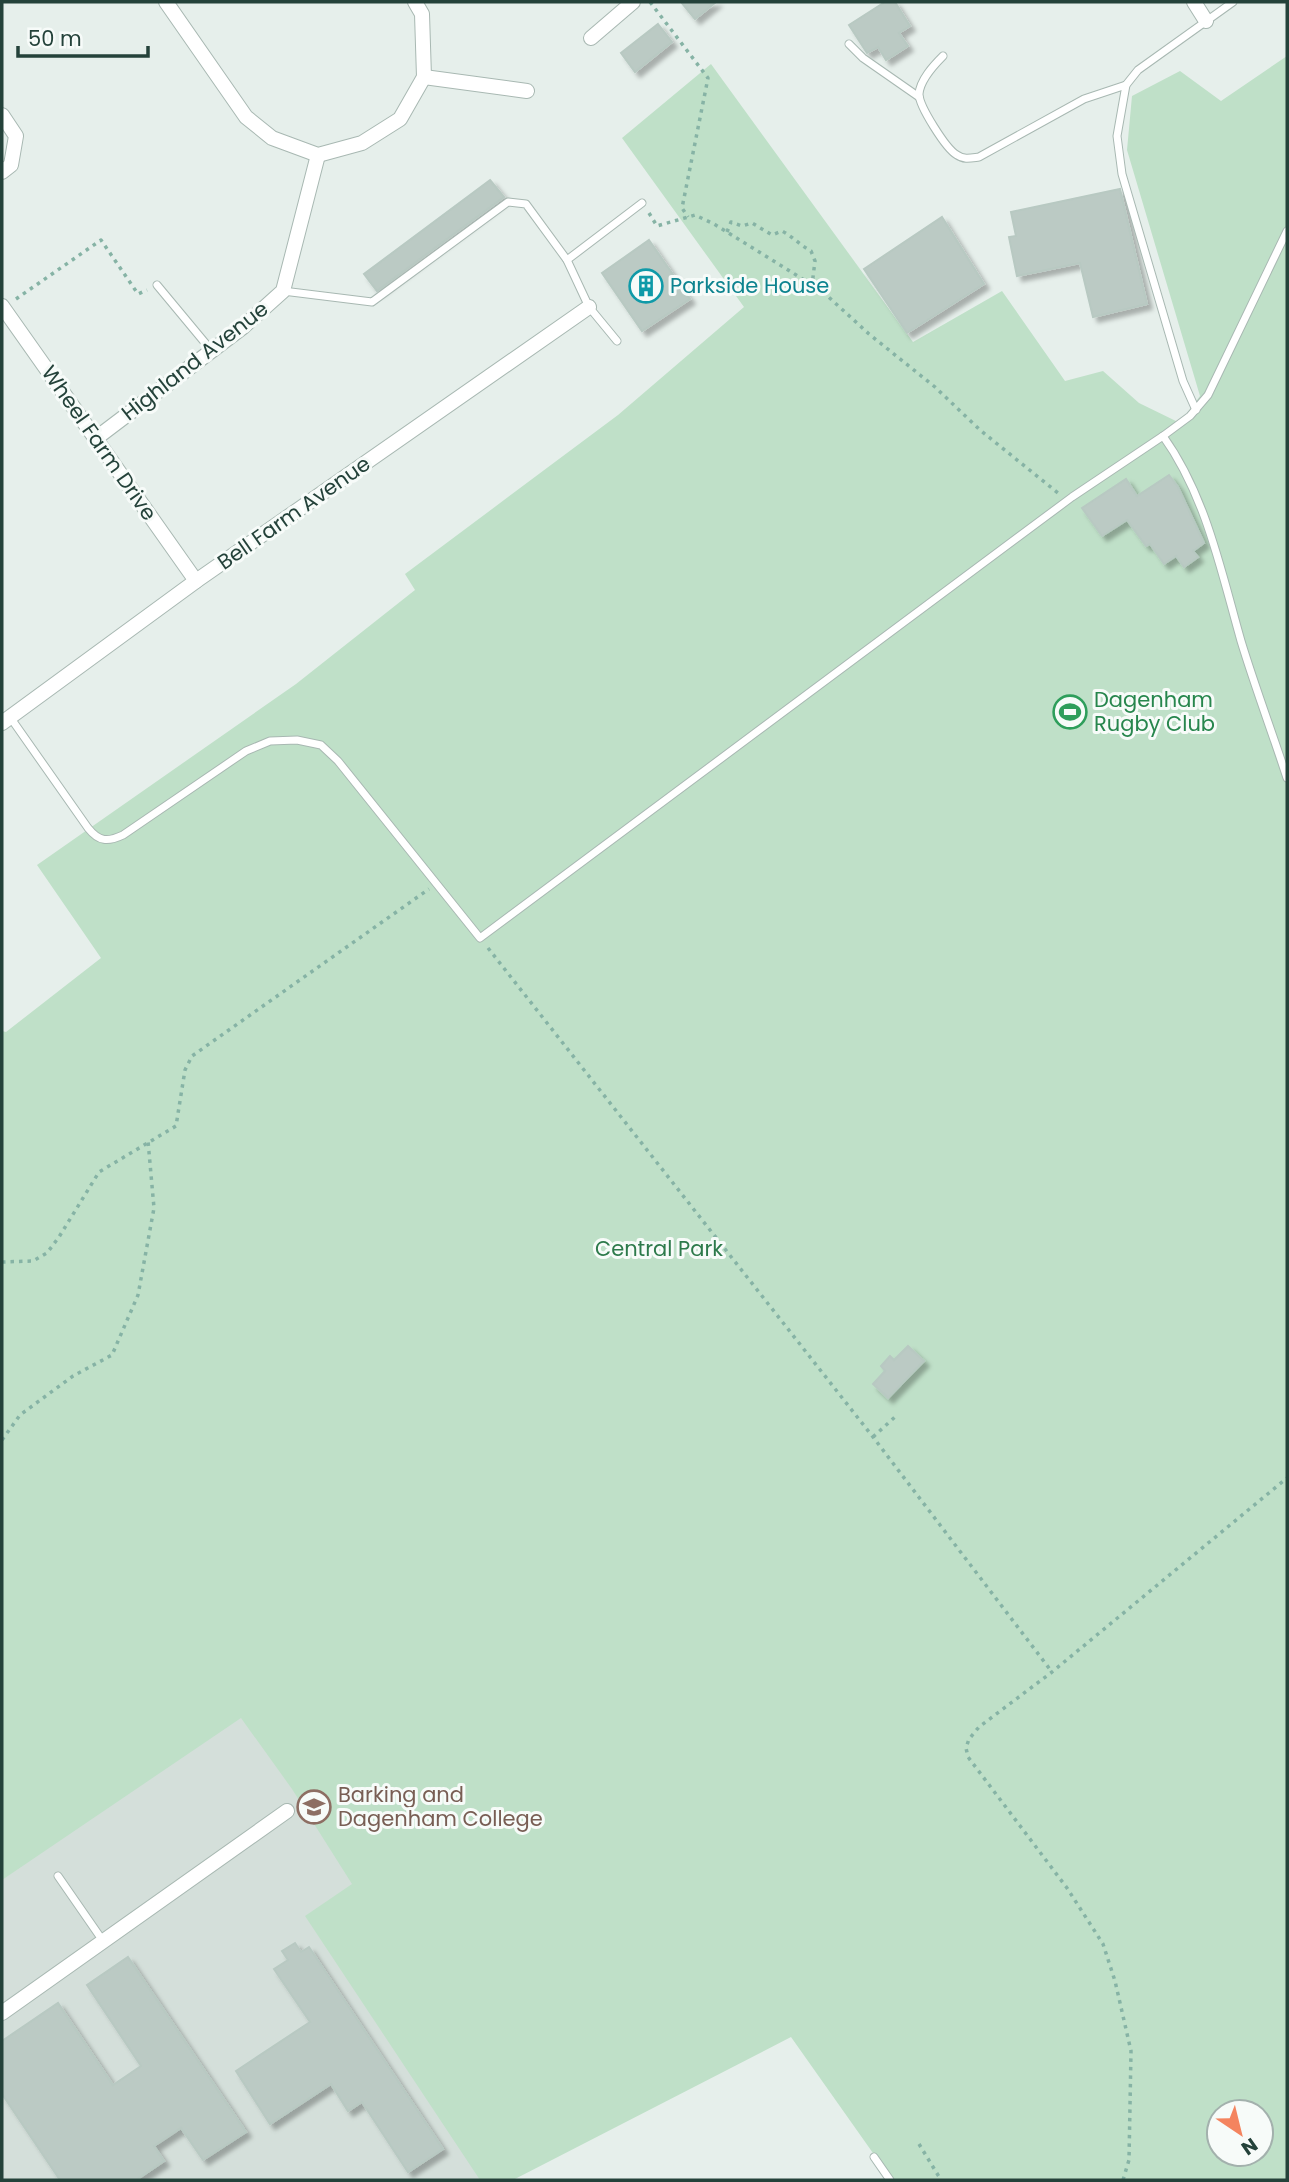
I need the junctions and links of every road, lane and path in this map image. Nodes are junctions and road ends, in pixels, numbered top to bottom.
1 (166, 2) edge
2 (415, 2) edge
3 (633, 2) edge
4 (650, 2) edge
5 (1194, 2) edge
6 (1233, 2) edge
7 (1206, 21) junction
8 (591, 38) dead end
9 (849, 44) dead end
10 (943, 56) dead end
11 (424, 77) junction
12 (1126, 85) junction
13 (527, 91) dead end
14 (919, 97) junction
15 (2, 115) edge
16 (318, 155) junction
17 (2, 172) edge
18 (642, 203) joint
19 (688, 217) junction
20 (1287, 231) edge
21 (727, 232) junction
22 (567, 260) junction
23 (157, 285) joint
24 (811, 285) junction
25 (284, 291) junction
26 (2, 307) edge
27 (589, 307) junction
28 (617, 341) dead end
29 (211, 350) junction
30 (1196, 410) junction
31 (1163, 436) junction
32 (95, 439) junction
33 (1069, 500) junction
34 (196, 580) junction
35 (4, 715) edge
36 (1287, 778) edge
37 (436, 884) junction
38 (480, 938) junction
39 (148, 1141) junction
40 (2, 1262) edge
41 (896, 1416) dead end
42 (873, 1437) junction
43 (2, 1440) edge
44 (1287, 1479) edge
45 (1052, 1672) junction
46 (287, 1811) dead end
47 (58, 1876) dead end
48 (103, 1942) junction
49 (2, 2013) edge
50 (919, 2144) dead end
51 (874, 2157) dead end
52 (890, 2180) edge
53 (941, 2180) edge
54 (1123, 2180) edge

1 - 16 street
2 - 11 street
3 - 8 street
4 - 19 path
5 - 7 street
6 - 7 lane
7 - 12 lane
9 - 14 lane
10 - 14 lane
11 - 13 street
11 - 16 street
12 - 14 lane
12 - 30 lane
15 - 17 street
16 - 25 street, Highland Avenue
18 - 19 path
18 - 22 lane
19 - 21 path
20 - 30 lane
21 - 24 path
21 - 24 path
22 - 25 lane
22 - 27 lane
23 - 26 path
23 - 29 lane
24 - 33 path
25 - 29 street, Highland Avenue
26 - 32 street, Wheel Farm Drive
27 - 28 lane
27 - 34 street, Bell Farm Avenue
29 - 32 street, Highland Avenue
30 - 31 lane
31 - 33 lane
31 - 36 lane
32 - 34 street, Wheel Farm Drive
33 - 38 lane
34 - 35 street, Bell Farm Avenue
35 - 37 lane
37 - 38 lane
37 - 39 path
38 - 42 path
39 - 40 path
39 - 43 path
41 - 42 path
42 - 45 path
44 - 45 path
45 - 54 path
46 - 48 street
47 - 48 lane
48 - 49 street
50 - 53 path
51 - 52 lane

